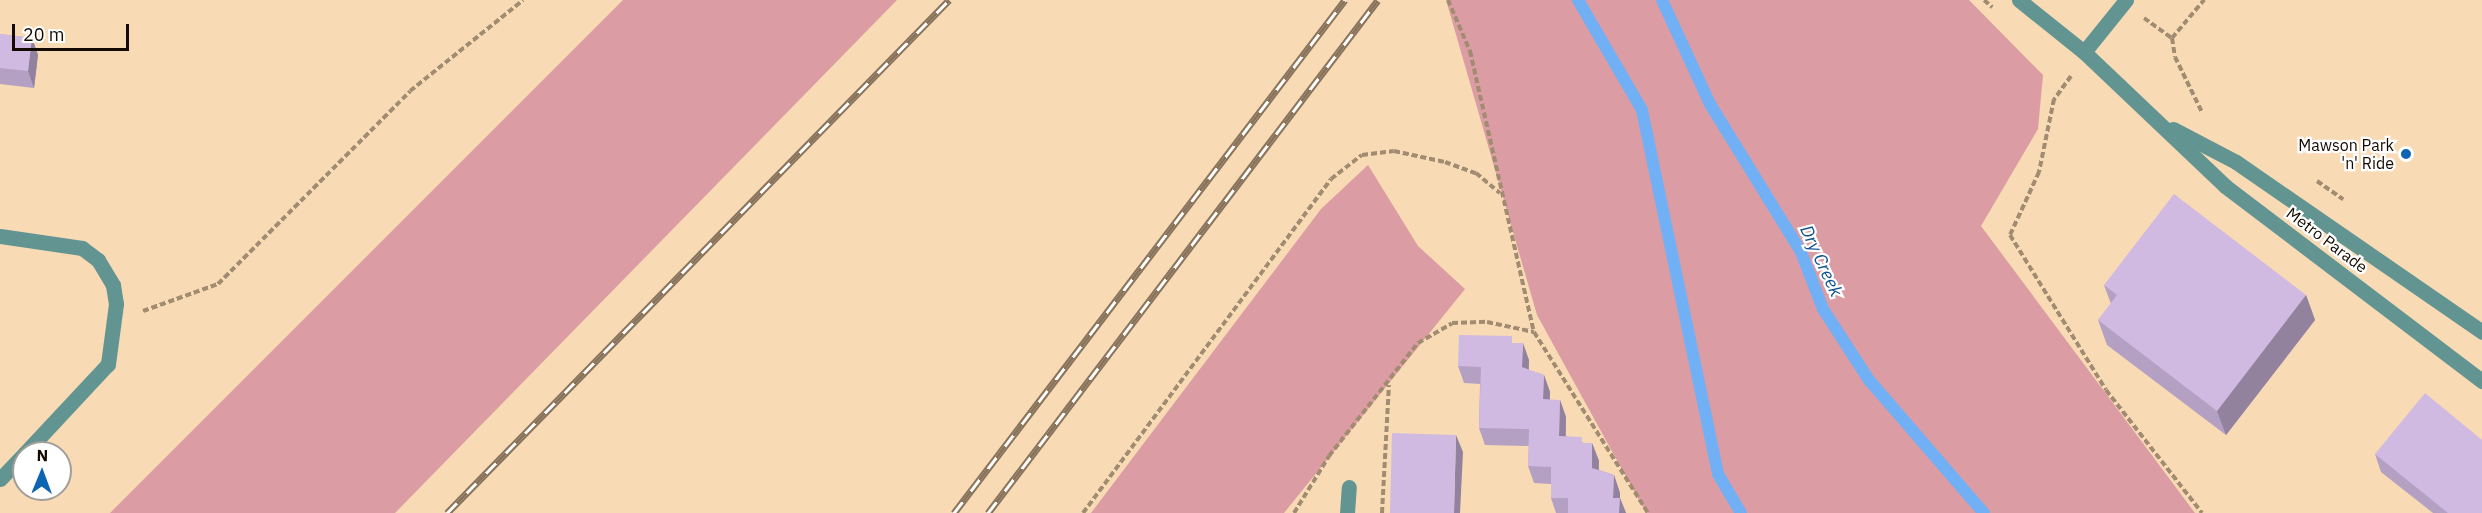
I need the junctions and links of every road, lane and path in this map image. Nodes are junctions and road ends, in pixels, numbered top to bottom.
1 (523, 0) edge
2 (1448, 0) edge
3 (2019, 0) edge
4 (2126, 0) edge
5 (2204, 0) edge
6 (2172, 38) dead end
7 (2084, 52) junction
8 (2157, 120) junction
9 (1500, 193) junction
10 (0, 236) edge
11 (115, 321) junction
12 (1534, 332) junction
13 (2482, 332) edge
14 (2482, 381) edge
15 (1389, 385) junction
16 (37, 441) edge
17 (12, 467) edge
18 (0, 479) edge
19 (1348, 487) dead end
20 (1083, 513) edge
21 (1293, 513) edge
22 (1347, 513) edge
23 (1382, 513) edge
24 (1648, 513) edge
25 (2202, 513) edge

1 - 11 path
2 - 9 path
3 - 7 street, Metro Parade
4 - 7 street
5 - 6 path
7 - 8 street, Metro Parade
7 - 25 path
8 - 13 street, Metro Parade
8 - 14 street, Metro Parade
9 - 12 path
9 - 20 path
10 - 11 street
11 - 16 street
12 - 15 path
12 - 24 path
15 - 21 path
15 - 23 path
17 - 18 street
19 - 22 street

